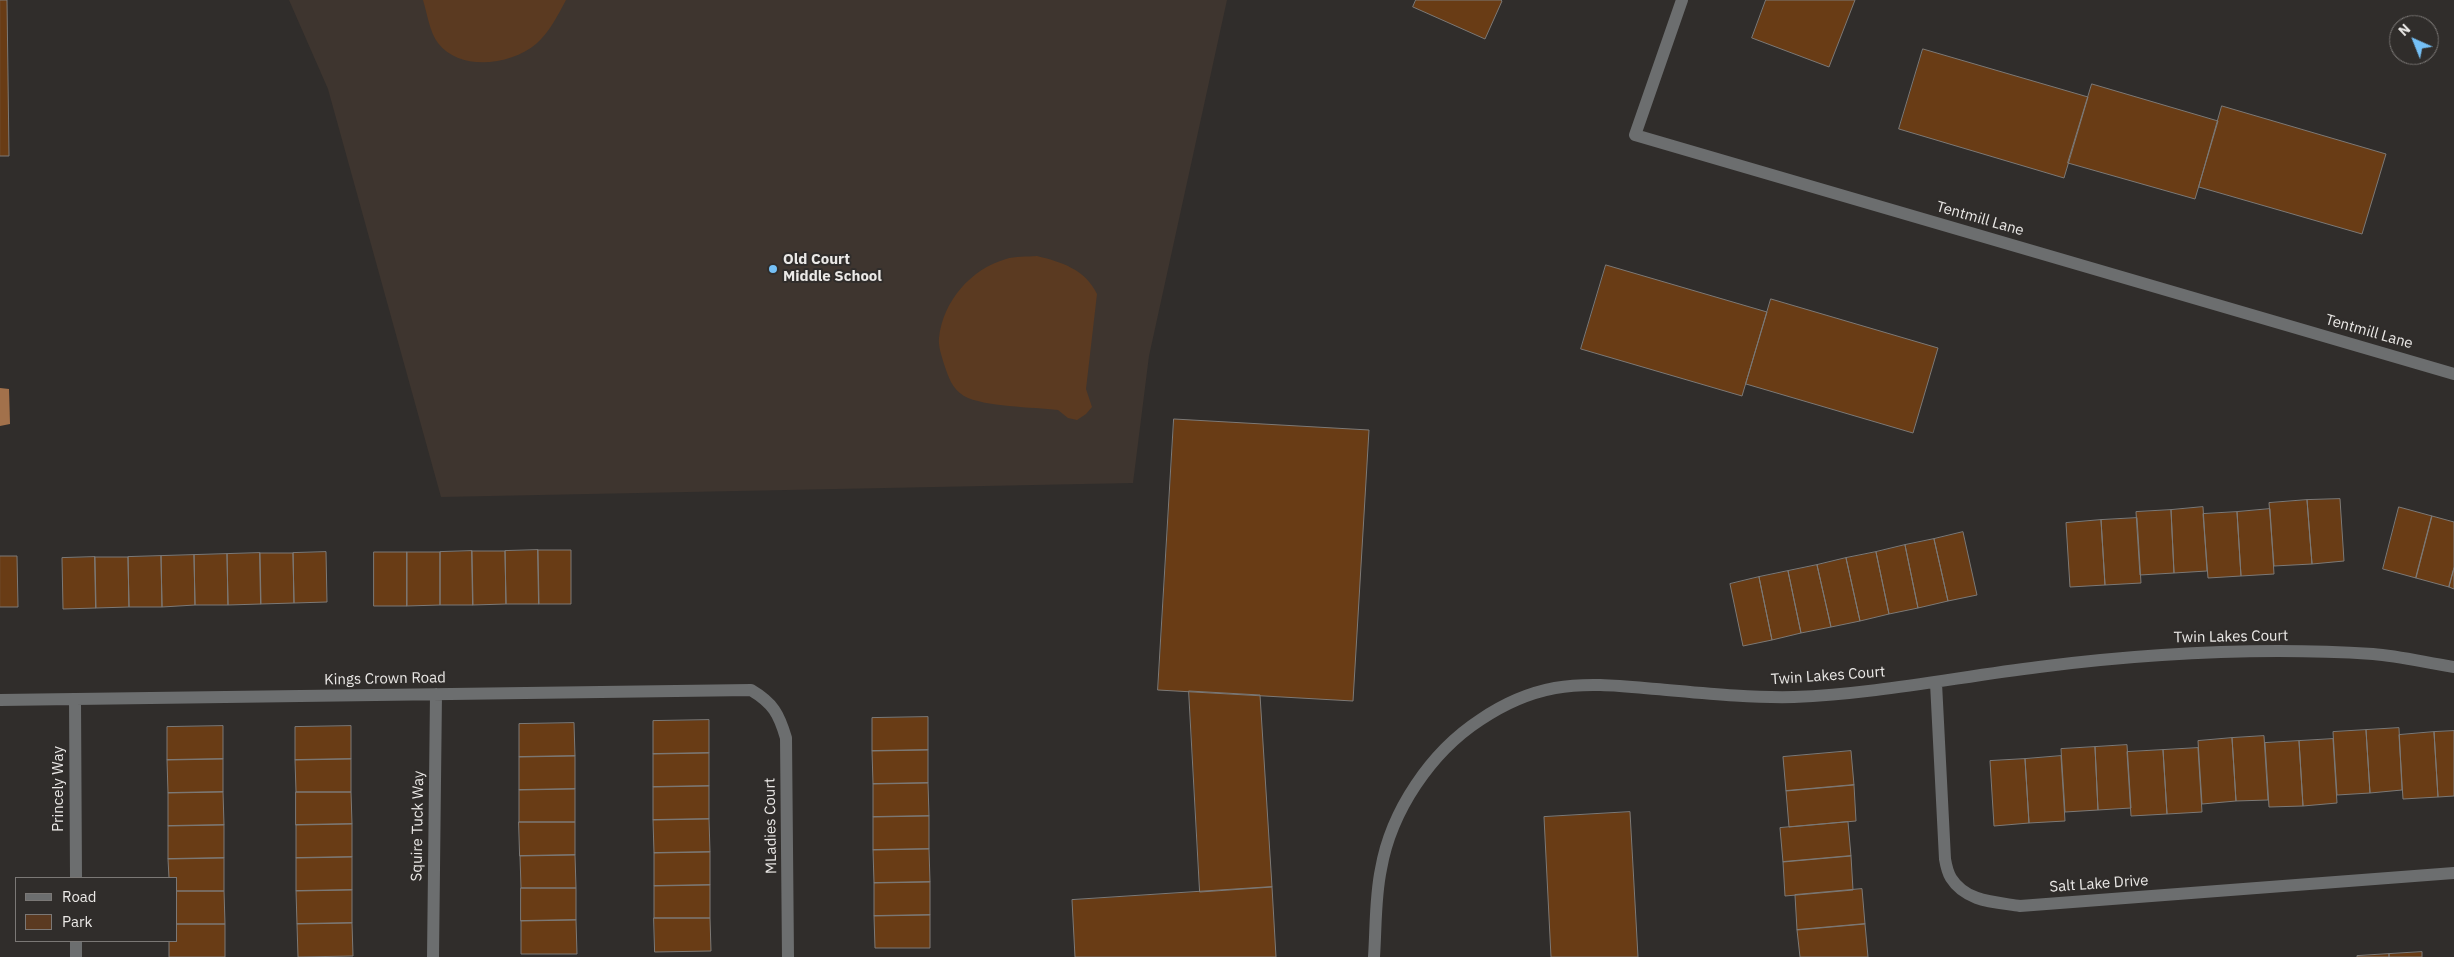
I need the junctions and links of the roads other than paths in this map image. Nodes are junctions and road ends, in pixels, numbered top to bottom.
1 (1682, 0) edge
2 (2454, 374) edge
3 (2454, 667) edge
4 (1936, 683) junction
5 (436, 694) junction
6 (0, 700) edge
7 (75, 700) junction
8 (767, 700) joint
9 (2454, 873) edge
10 (76, 877) edge
11 (76, 942) edge
12 (76, 957) edge
13 (433, 957) edge
14 (788, 957) edge
15 (1374, 957) edge

1 - 2 street, Tentmill Lane
3 - 4 street, Twin Lakes Court
4 - 9 street, Salt Lake Drive
4 - 15 street, Twin Lakes Court
5 - 7 street, Kings Crown Road
5 - 8 street, Kings Crown Road
5 - 13 street, Squire Tuck Way
6 - 7 street, Kings Crown Road
7 - 10 street, Princely Way
8 - 14 street, MLadies Court
11 - 12 street

